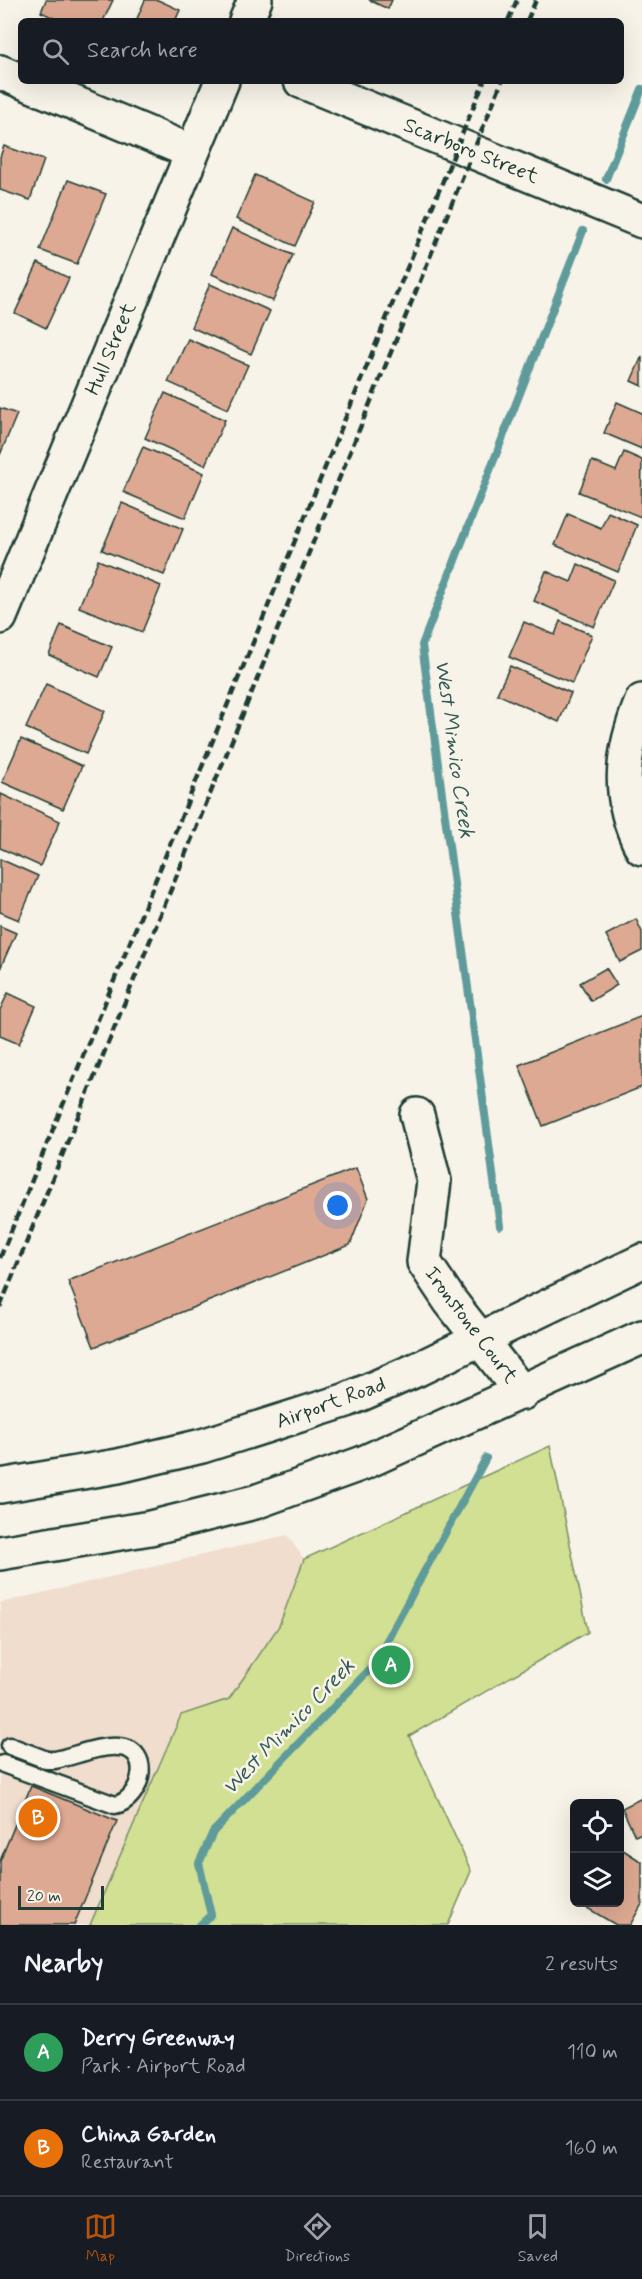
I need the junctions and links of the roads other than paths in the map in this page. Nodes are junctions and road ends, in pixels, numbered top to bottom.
1 (255, 0) edge
2 (247, 18) edge
3 (0, 72) edge
4 (18, 80) edge
5 (29, 84) edge
6 (221, 84) edge
7 (308, 84) edge
8 (192, 152) junction
9 (642, 221) edge
10 (13, 551) edge
11 (0, 617) edge
12 (642, 701) edge
13 (642, 848) edge
14 (417, 1115) dead end
15 (642, 1261) edge
16 (642, 1337) edge
17 (480, 1339) junction
18 (522, 1393) junction
19 (0, 1486) edge
20 (0, 1553) edge
21 (10, 1746) dead end
22 (3, 1764) dead end

1 - 2 street
3 - 4 street
5 - 8 street
6 - 8 street, Hull Street
7 - 9 street, Scarboro Street
8 - 10 street, Hull Street
10 - 11 street, Hull Street
12 - 13 street
14 - 17 street, Ironstone Court
15 - 17 street, Airport Road
16 - 18 street
17 - 18 street, Ironstone Court
17 - 19 street, Airport Road
18 - 20 street
21 - 22 lane

